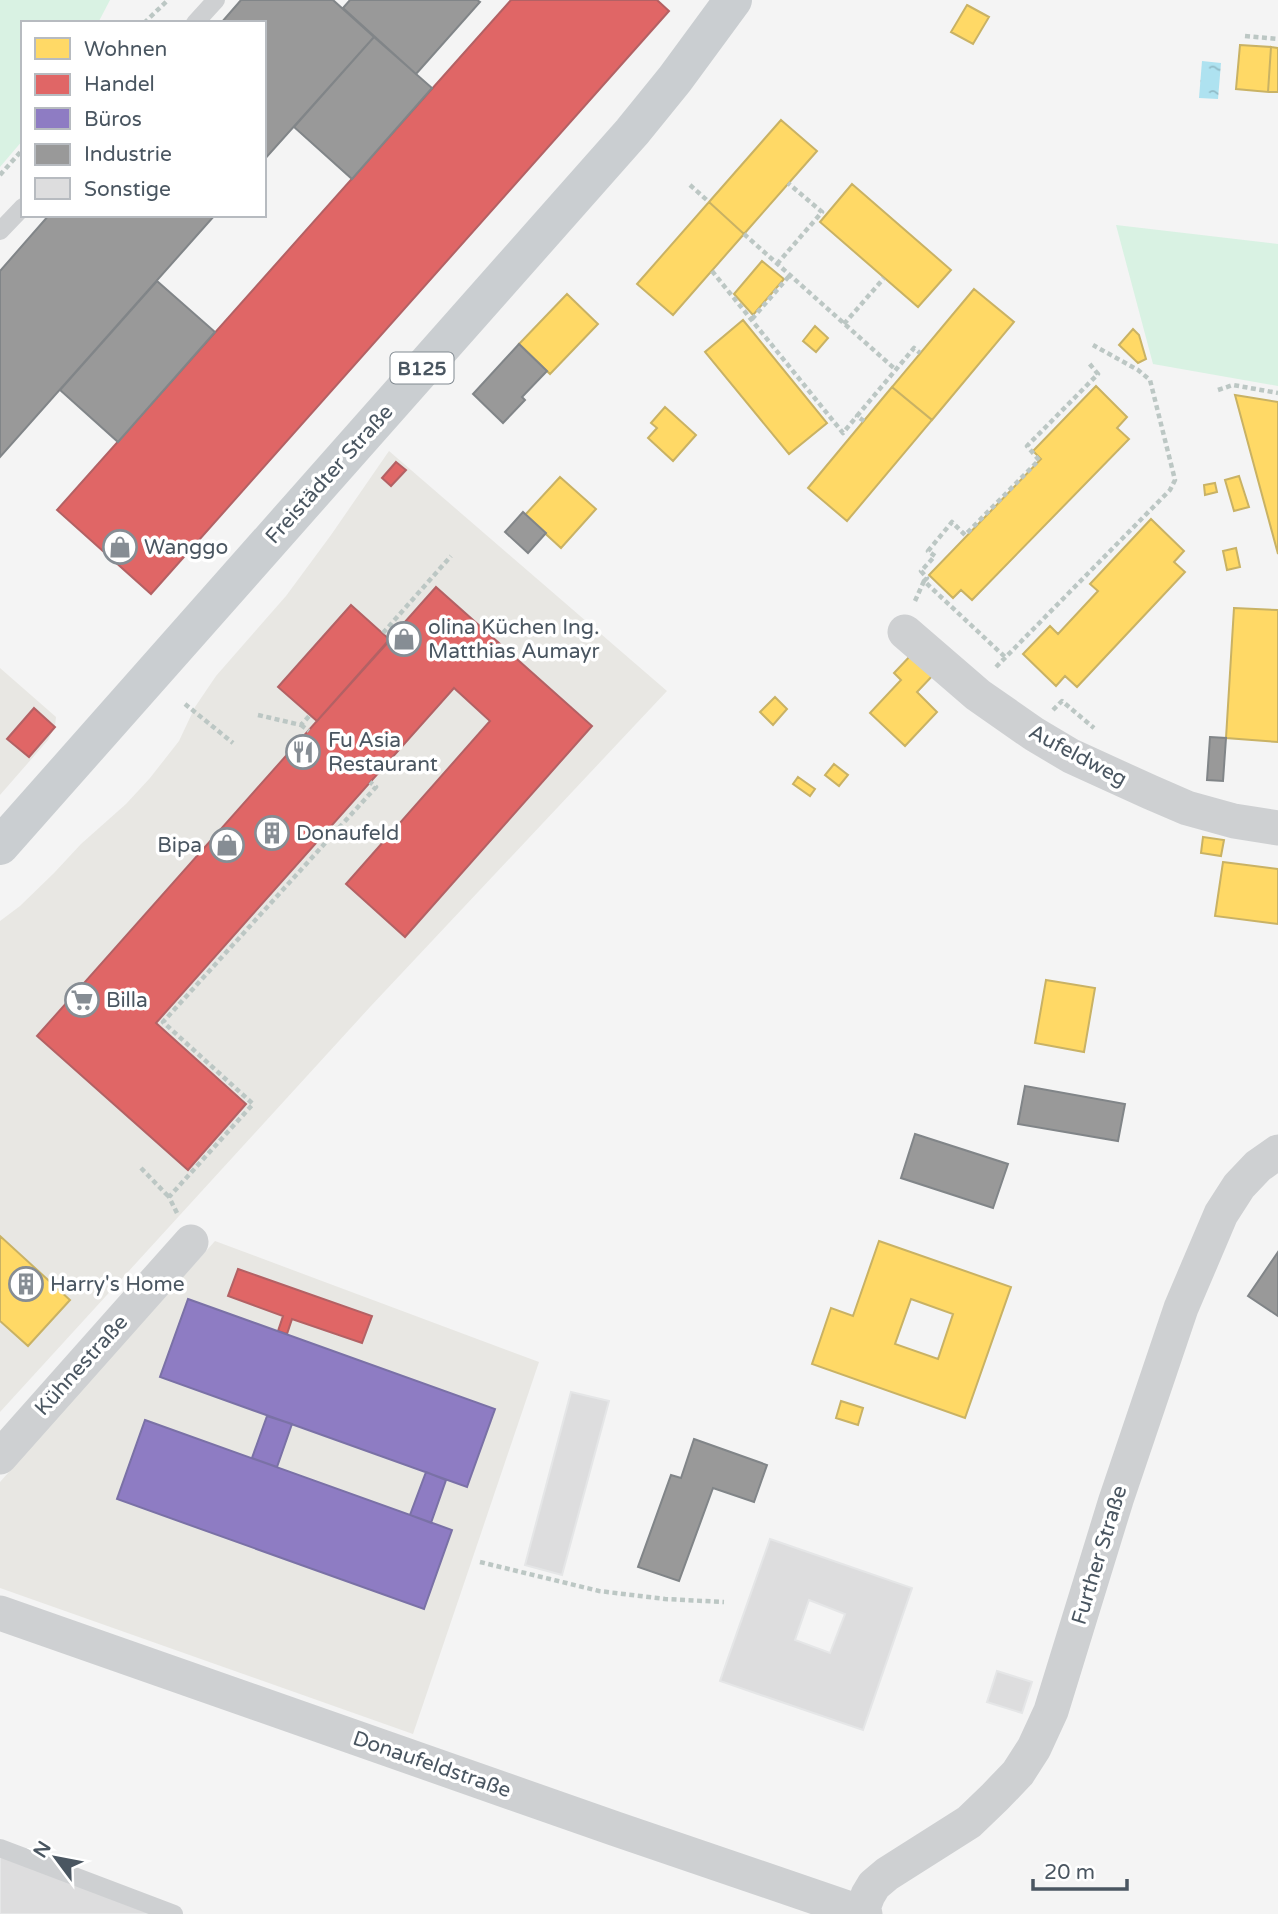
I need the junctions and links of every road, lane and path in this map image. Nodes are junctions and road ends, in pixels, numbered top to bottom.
1 (168, 0) edge
2 (216, 0) edge
3 (724, 3) edge
4 (146, 21) edge
5 (197, 21) edge
6 (1245, 36) dead end
7 (1278, 39) edge
8 (21, 151) edge
9 (0, 175) edge
10 (788, 183) dead end
11 (690, 185) dead end
12 (709, 202) dead end
13 (21, 209) edge
14 (0, 232) edge
15 (744, 234) dead end
16 (778, 264) junction
17 (712, 271) dead end
18 (790, 275) junction
19 (884, 278) dead end
20 (752, 320) junction
21 (844, 324) junction
22 (1093, 345) dead end
23 (920, 354) dead end
24 (1088, 362) dead end
25 (896, 370) junction
26 (1218, 390) dead end
27 (1278, 393) edge
28 (858, 416) junction
29 (864, 421) dead end
30 (451, 556) dead end
31 (925, 582) junction
32 (905, 632) joint
33 (383, 634) dead end
34 (1005, 657) junction
35 (990, 673) dead end
36 (185, 704) dead end
37 (257, 715) dead end
38 (310, 715) dead end
39 (1047, 716) dead end
40 (301, 725) junction
41 (309, 731) dead end
42 (1099, 733) dead end
43 (233, 743) dead end
44 (370, 782) dead end
45 (1278, 828) edge
46 (0, 846) edge
47 (1278, 1152) edge
48 (141, 1168) dead end
49 (169, 1197) junction
50 (191, 1242) joint
51 (0, 1457) edge
52 (480, 1562) dead end
53 (723, 1602) dead end
54 (0, 1613) edge
55 (0, 1848) edge
56 (789, 1902) edge
57 (863, 1913) edge
58 (174, 1914) edge

1 - 4 path
2 - 5 lane
3 - 46 main road, Freistädter Straße / B125
6 - 7 path
8 - 9 path
10 - 16 path
11 - 12 path
13 - 14 lane
15 - 16 path
16 - 18 path
17 - 20 path
18 - 20 path
18 - 21 path
19 - 21 path
20 - 28 path
21 - 25 path
22 - 34 path
23 - 25 path
24 - 31 path
25 - 28 path
26 - 27 path
28 - 29 path
30 - 33 path
31 - 32 path
31 - 34 path
32 - 45 street, Aufeldweg
34 - 35 path
36 - 43 path
37 - 40 path
38 - 40 path
39 - 42 path
40 - 41 path
44 - 49 path
47 - 57 street, Further Straße
48 - 49 path
49 - 50 path
50 - 51 street, Kühnestraße
52 - 53 path
54 - 56 street, Donaufeldstraße
55 - 58 lane
56 - 57 street, Donaufeldstraße

